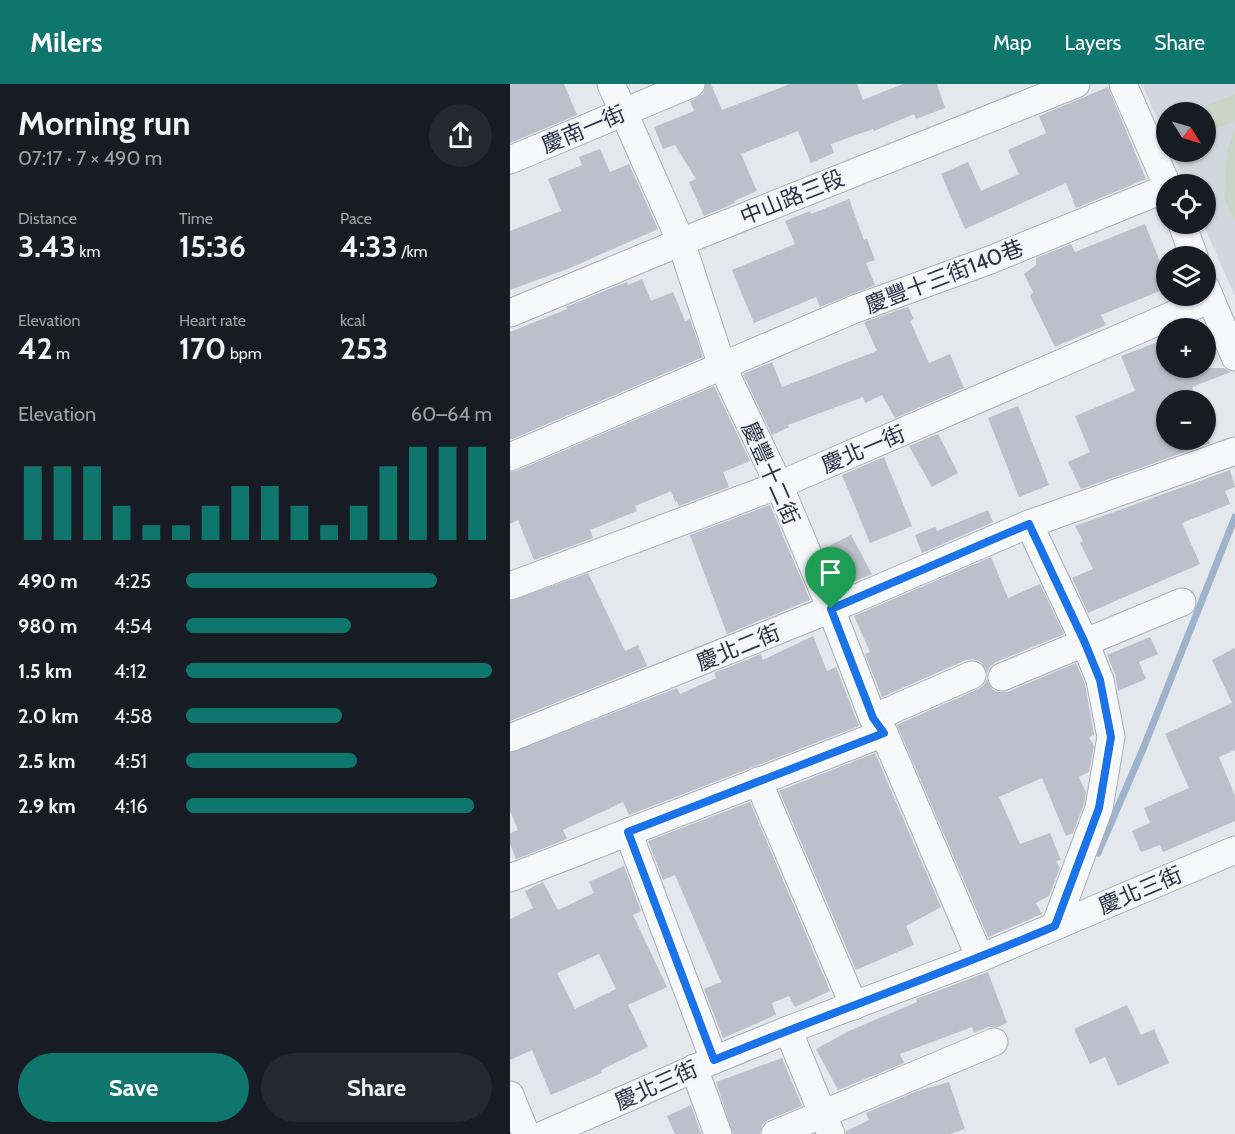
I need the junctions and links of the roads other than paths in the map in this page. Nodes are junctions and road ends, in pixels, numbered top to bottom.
1 (611, 84) edge
2 (690, 84) edge
3 (1076, 84) edge
4 (1123, 84) edge
5 (623, 111) junction
6 (510, 160) edge
7 (1161, 174) edge
8 (1156, 192) edge
9 (681, 242) junction
10 (1179, 306) edge
11 (1213, 306) edge
12 (510, 313) edge
13 (1235, 357) edge
14 (722, 366) junction
15 (1235, 451) edge
16 (510, 457) edge
17 (778, 485) junction
18 (1029, 524) junction
19 (510, 586) edge
20 (1182, 602) dead end
21 (831, 609) junction
22 (1085, 643) junction
23 (972, 675) dead end
24 (1002, 677) dead end
25 (878, 725) junction
26 (510, 738) edge
27 (758, 781) junction
28 (628, 832) junction
29 (1235, 850) edge
30 (510, 878) edge
31 (1055, 926) junction
32 (980, 958) junction
33 (854, 1006) junction
34 (788, 1030) junction
35 (994, 1042) dead end
36 (704, 1064) junction
37 (510, 1095) edge
38 (827, 1124) edge
39 (526, 1134) edge
40 (545, 1134) edge
41 (718, 1134) edge
42 (775, 1134) edge

1 - 5 street, 慶豐十二街
2 - 5 street, 慶南一街
3 - 9 street, 中山路三段
4 - 7 street
5 - 6 street, 慶南一街
5 - 9 street, 慶豐十二街
8 - 14 street, 慶豐十三街140巷
9 - 12 street, 中山路三段
9 - 14 street, 慶豐十二街
10 - 17 street, 慶北一街
11 - 13 street
14 - 16 street, 慶豐十三街140巷
14 - 17 street, 慶豐十二街
15 - 18 street, 慶北二街
17 - 19 street, 慶北一街
17 - 21 street, 慶豐十二街
18 - 21 street, 慶北二街
18 - 22 street
20 - 22 street
21 - 25 street, 慶豐十二街
21 - 26 street, 慶北二街
22 - 24 street
22 - 31 street
23 - 25 street
25 - 27 street
25 - 32 street, 慶豐十二街
27 - 28 street
27 - 33 street
28 - 30 street
28 - 36 street
29 - 31 street, 慶北三街
31 - 32 street, 慶北三街
32 - 33 street, 慶北三街
33 - 34 street, 慶北三街
34 - 36 street, 慶北三街
34 - 38 street
35 - 38 street
36 - 40 street, 慶北三街
36 - 41 street
37 - 39 street
38 - 42 street

